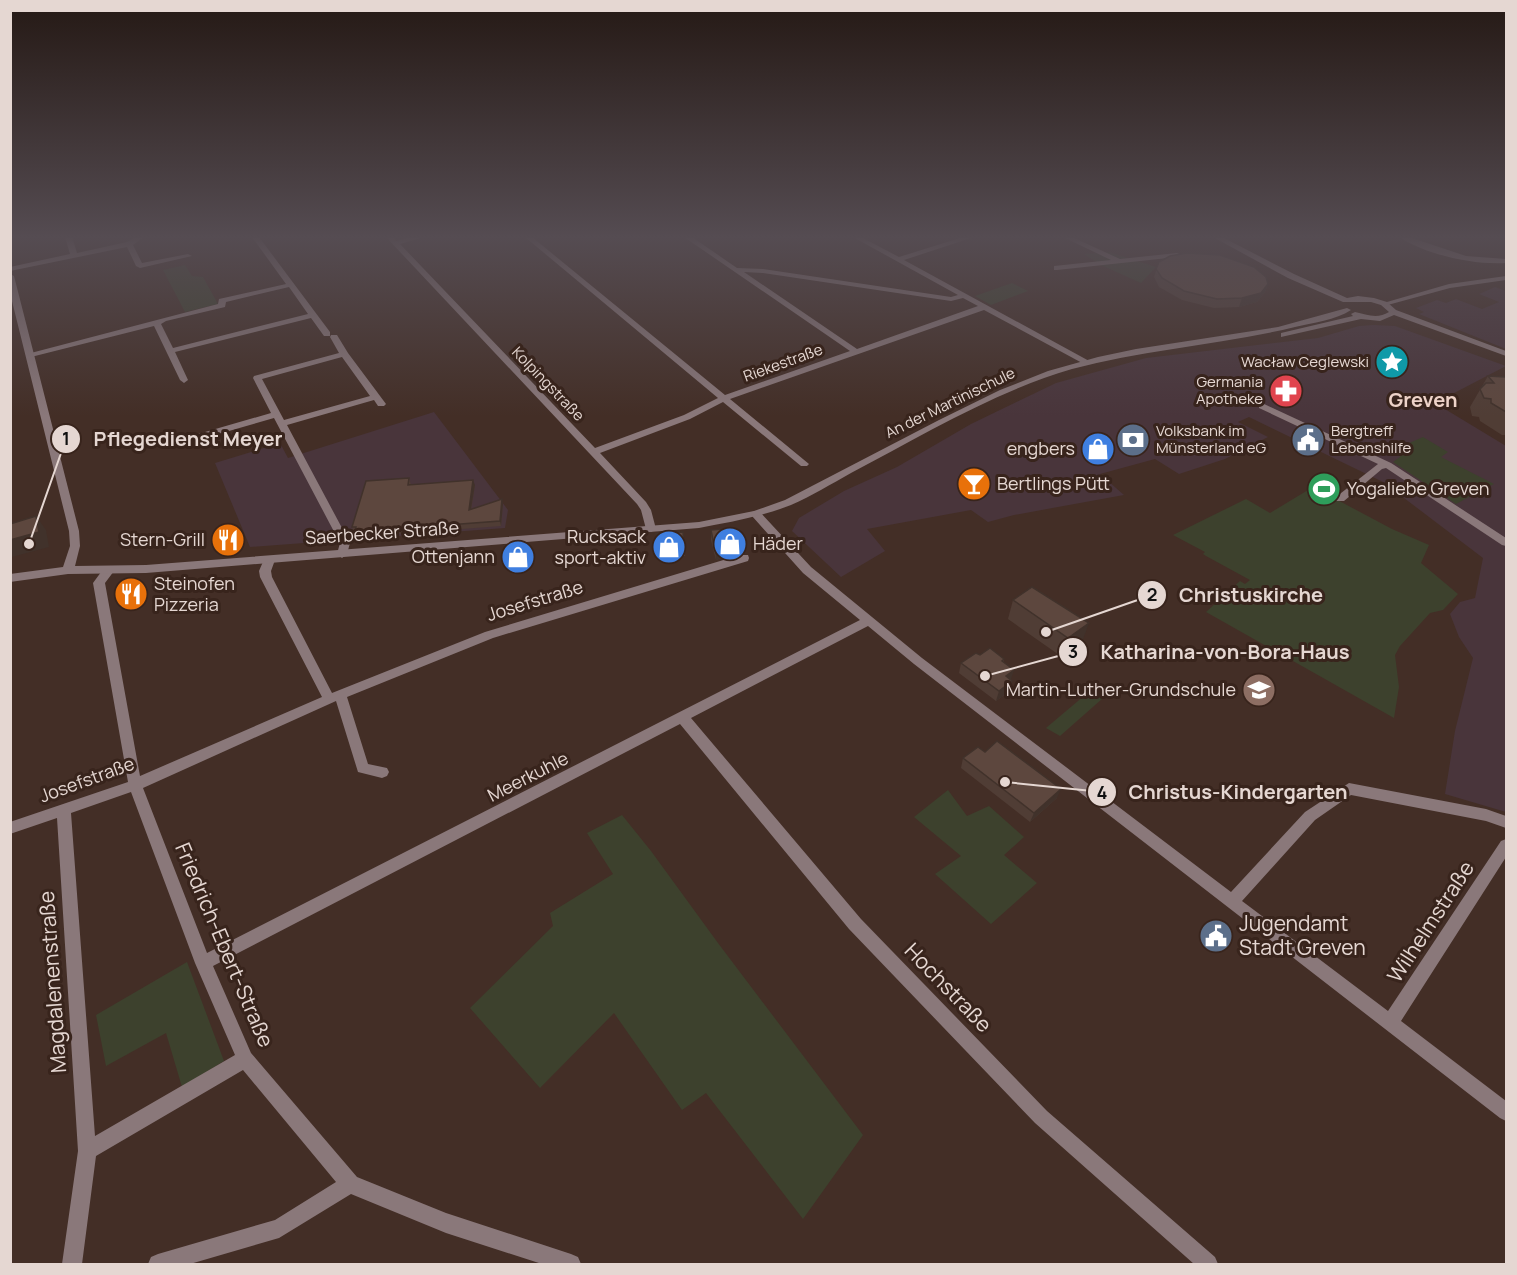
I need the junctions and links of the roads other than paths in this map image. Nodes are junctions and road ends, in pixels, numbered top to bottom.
1 (16, 296) edge
2 (241, 296) edge
3 (297, 296) edge
4 (446, 296) edge
5 (600, 296) edge
6 (776, 296) edge
7 (934, 296) edge
8 (961, 296) edge
9 (964, 296) edge
10 (1338, 296) edge
11 (1411, 296) edge
12 (1346, 300) junction
13 (1384, 304) junction
14 (984, 307) junction
15 (1347, 310) junction
16 (1393, 312) junction
17 (311, 316) junction
18 (1362, 316) junction
19 (1384, 318) junction
20 (157, 323) junction
21 (1168, 347) junction
22 (171, 351) junction
23 (855, 351) junction
24 (31, 354) junction
25 (344, 354) junction
26 (1506, 354) edge
27 (1506, 360) edge
28 (1087, 363) junction
29 (184, 380) dead end
30 (724, 398) junction
31 (1262, 406) dead end
32 (276, 414) junction
33 (282, 424) junction
34 (177, 443) dead end
35 (594, 452) junction
36 (804, 464) dead end
37 (1388, 465) junction
38 (1340, 499) dead end
39 (756, 514) junction
40 (651, 529) junction
41 (1506, 543) edge
42 (342, 554) junction
43 (744, 558) dead end
44 (269, 560) junction
45 (68, 570) junction
46 (108, 571) junction
47 (10, 578) edge
48 (868, 621) junction
49 (334, 696) junction
50 (682, 717) junction
51 (382, 772) dead end
52 (135, 784) junction
53 (64, 809) junction
54 (1506, 822) edge
55 (10, 828) edge
56 (1506, 845) edge
57 (1232, 901) junction
58 (203, 963) junction
59 (1391, 1022) junction
60 (245, 1059) junction
61 (1506, 1112) edge
62 (87, 1151) junction
63 (350, 1184) junction
64 (72, 1264) edge
65 (158, 1264) edge
66 (571, 1264) edge
67 (1208, 1264) edge

1 - 24 street
2 - 20 street
3 - 17 street
4 - 35 street, Kolpingstraße
5 - 30 street
6 - 23 street
7 - 8 street
9 - 14 street
10 - 12 street
11 - 13 street
12 - 13 street
12 - 15 street
13 - 16 street
14 - 23 street, Riekestraße
14 - 28 street
15 - 18 street
15 - 21 street, An der Martinischule
16 - 19 street
16 - 26 street
17 - 22 street
17 - 25 street
18 - 19 street
18 - 21 street, An der Martinischule
19 - 27 street
20 - 22 street
20 - 24 street
21 - 28 street, An der Martinischule
22 - 29 street
23 - 30 street, Riekestraße
24 - 45 street
25 - 32 street
25 - 33 street
28 - 39 street, An der Martinischule
30 - 35 street, Riekestraße
30 - 36 street
31 - 37 street
32 - 33 street
32 - 34 street
33 - 42 street
35 - 40 street, Kolpingstraße
37 - 38 street
37 - 41 street
39 - 40 street, Saerbecker Straße
39 - 48 street
40 - 42 street, Saerbecker Straße
42 - 44 street, Saerbecker Straße
43 - 49 street, Josefstraße
44 - 46 street, Saerbecker Straße
44 - 49 street
45 - 46 street, Saerbecker Straße
45 - 47 street, Saerbecker Straße
46 - 52 street, Friedrich-Ebert-Straße
48 - 50 street, Meerkuhle
48 - 57 street
49 - 51 street
49 - 52 street, Josefstraße
50 - 58 street, Meerkuhle
50 - 67 street, Hochstraße
52 - 53 street, Josefstraße
52 - 58 street, Friedrich-Ebert-Straße
53 - 55 street, Josefstraße
53 - 62 street, Magdalenenstraße
54 - 57 street
56 - 59 street, Wilhelmstraße
57 - 59 street
58 - 60 street, Friedrich-Ebert-Straße
59 - 61 street
60 - 62 street
60 - 63 street, Friedrich-Ebert-Straße
62 - 64 street, Magdalenenstraße
63 - 65 street
63 - 66 street, Friedrich-Ebert-Straße

